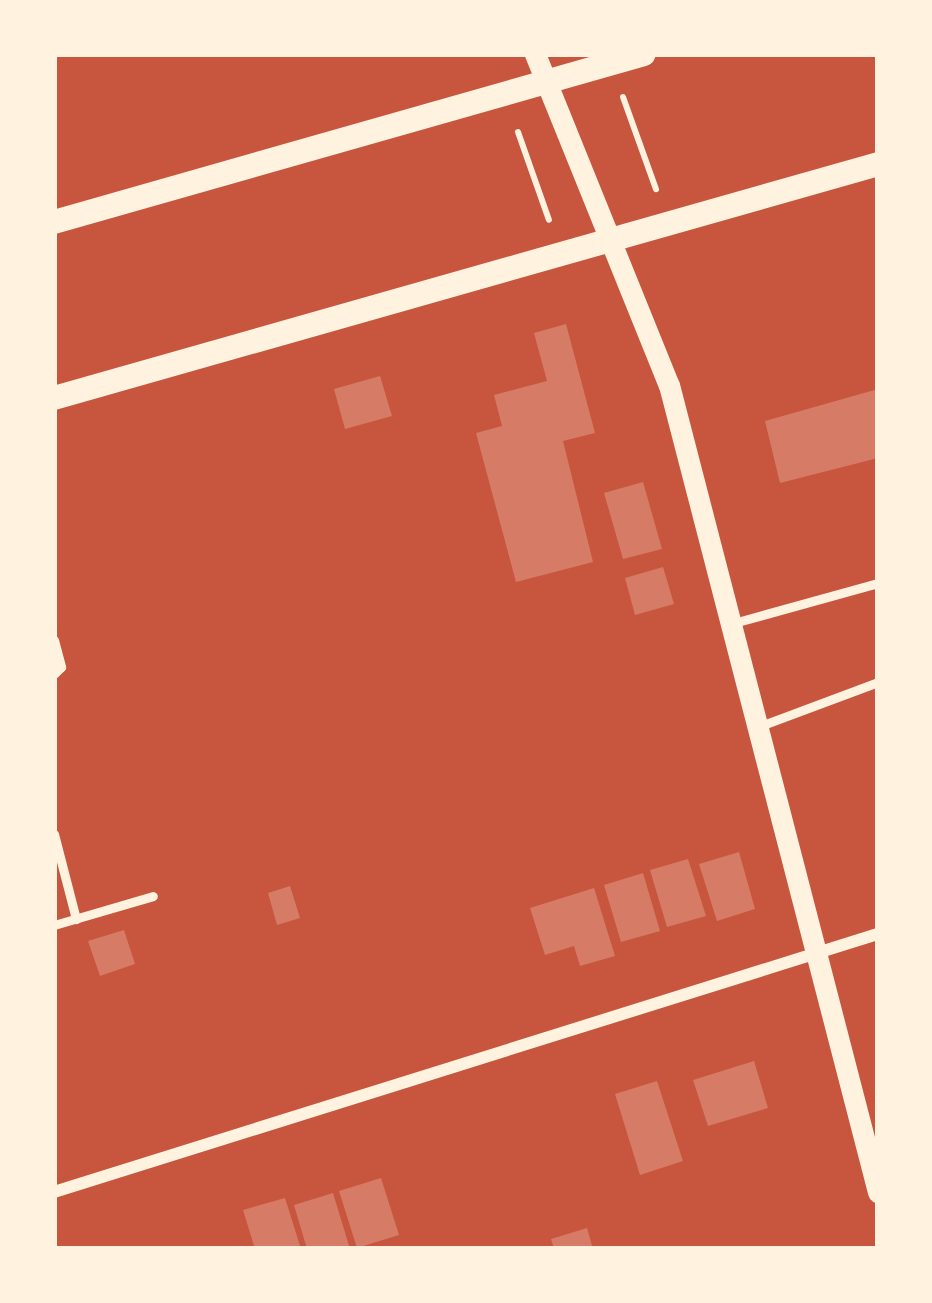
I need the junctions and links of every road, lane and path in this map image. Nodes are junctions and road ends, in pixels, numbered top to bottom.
1 (535, 54) edge
2 (644, 54) edge
3 (547, 82) junction
4 (623, 97) dead end
5 (518, 132) dead end
6 (878, 164) edge
7 (656, 189) dead end
8 (549, 220) dead end
9 (54, 222) edge
10 (612, 239) junction
11 (54, 398) edge
12 (878, 583) edge
13 (730, 624) junction
14 (54, 640) edge
15 (54, 674) edge
16 (878, 682) edge
17 (757, 727) junction
18 (54, 834) edge
19 (153, 896) dead end
20 (76, 919) junction
21 (54, 925) edge
22 (878, 934) edge
23 (815, 954) junction
24 (54, 1192) edge
25 (878, 1192) edge

1 - 3 street
2 - 3 main road
3 - 9 main road
3 - 10 street
4 - 7 path
5 - 8 path
6 - 10 main road
10 - 11 main road
10 - 13 street
12 - 13 lane
13 - 17 street
14 - 15 lane
16 - 17 lane
17 - 23 street
18 - 20 lane
19 - 20 lane
20 - 21 lane
22 - 23 street
23 - 24 street
23 - 25 street

